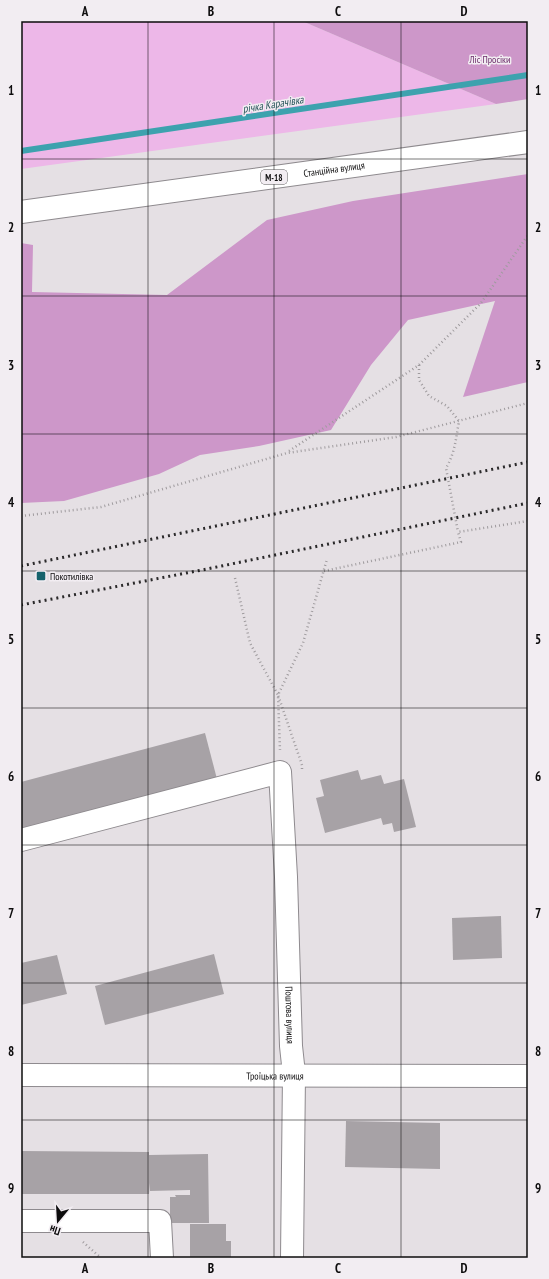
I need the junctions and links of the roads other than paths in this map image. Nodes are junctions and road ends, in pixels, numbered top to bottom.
1 (528, 142) edge
2 (21, 212) edge
3 (21, 840) edge
4 (294, 1074) junction
5 (21, 1075) edge
6 (528, 1076) edge
7 (21, 1221) edge
8 (162, 1258) edge
9 (292, 1258) edge

1 - 2 main road, Станційна вулиця / М-18
3 - 4 main road, Поштова вулиця
4 - 5 main road, Троїцька вулиця
4 - 6 main road, Троїцька вулиця
4 - 9 main road, Поштова вулиця
7 - 8 main road

